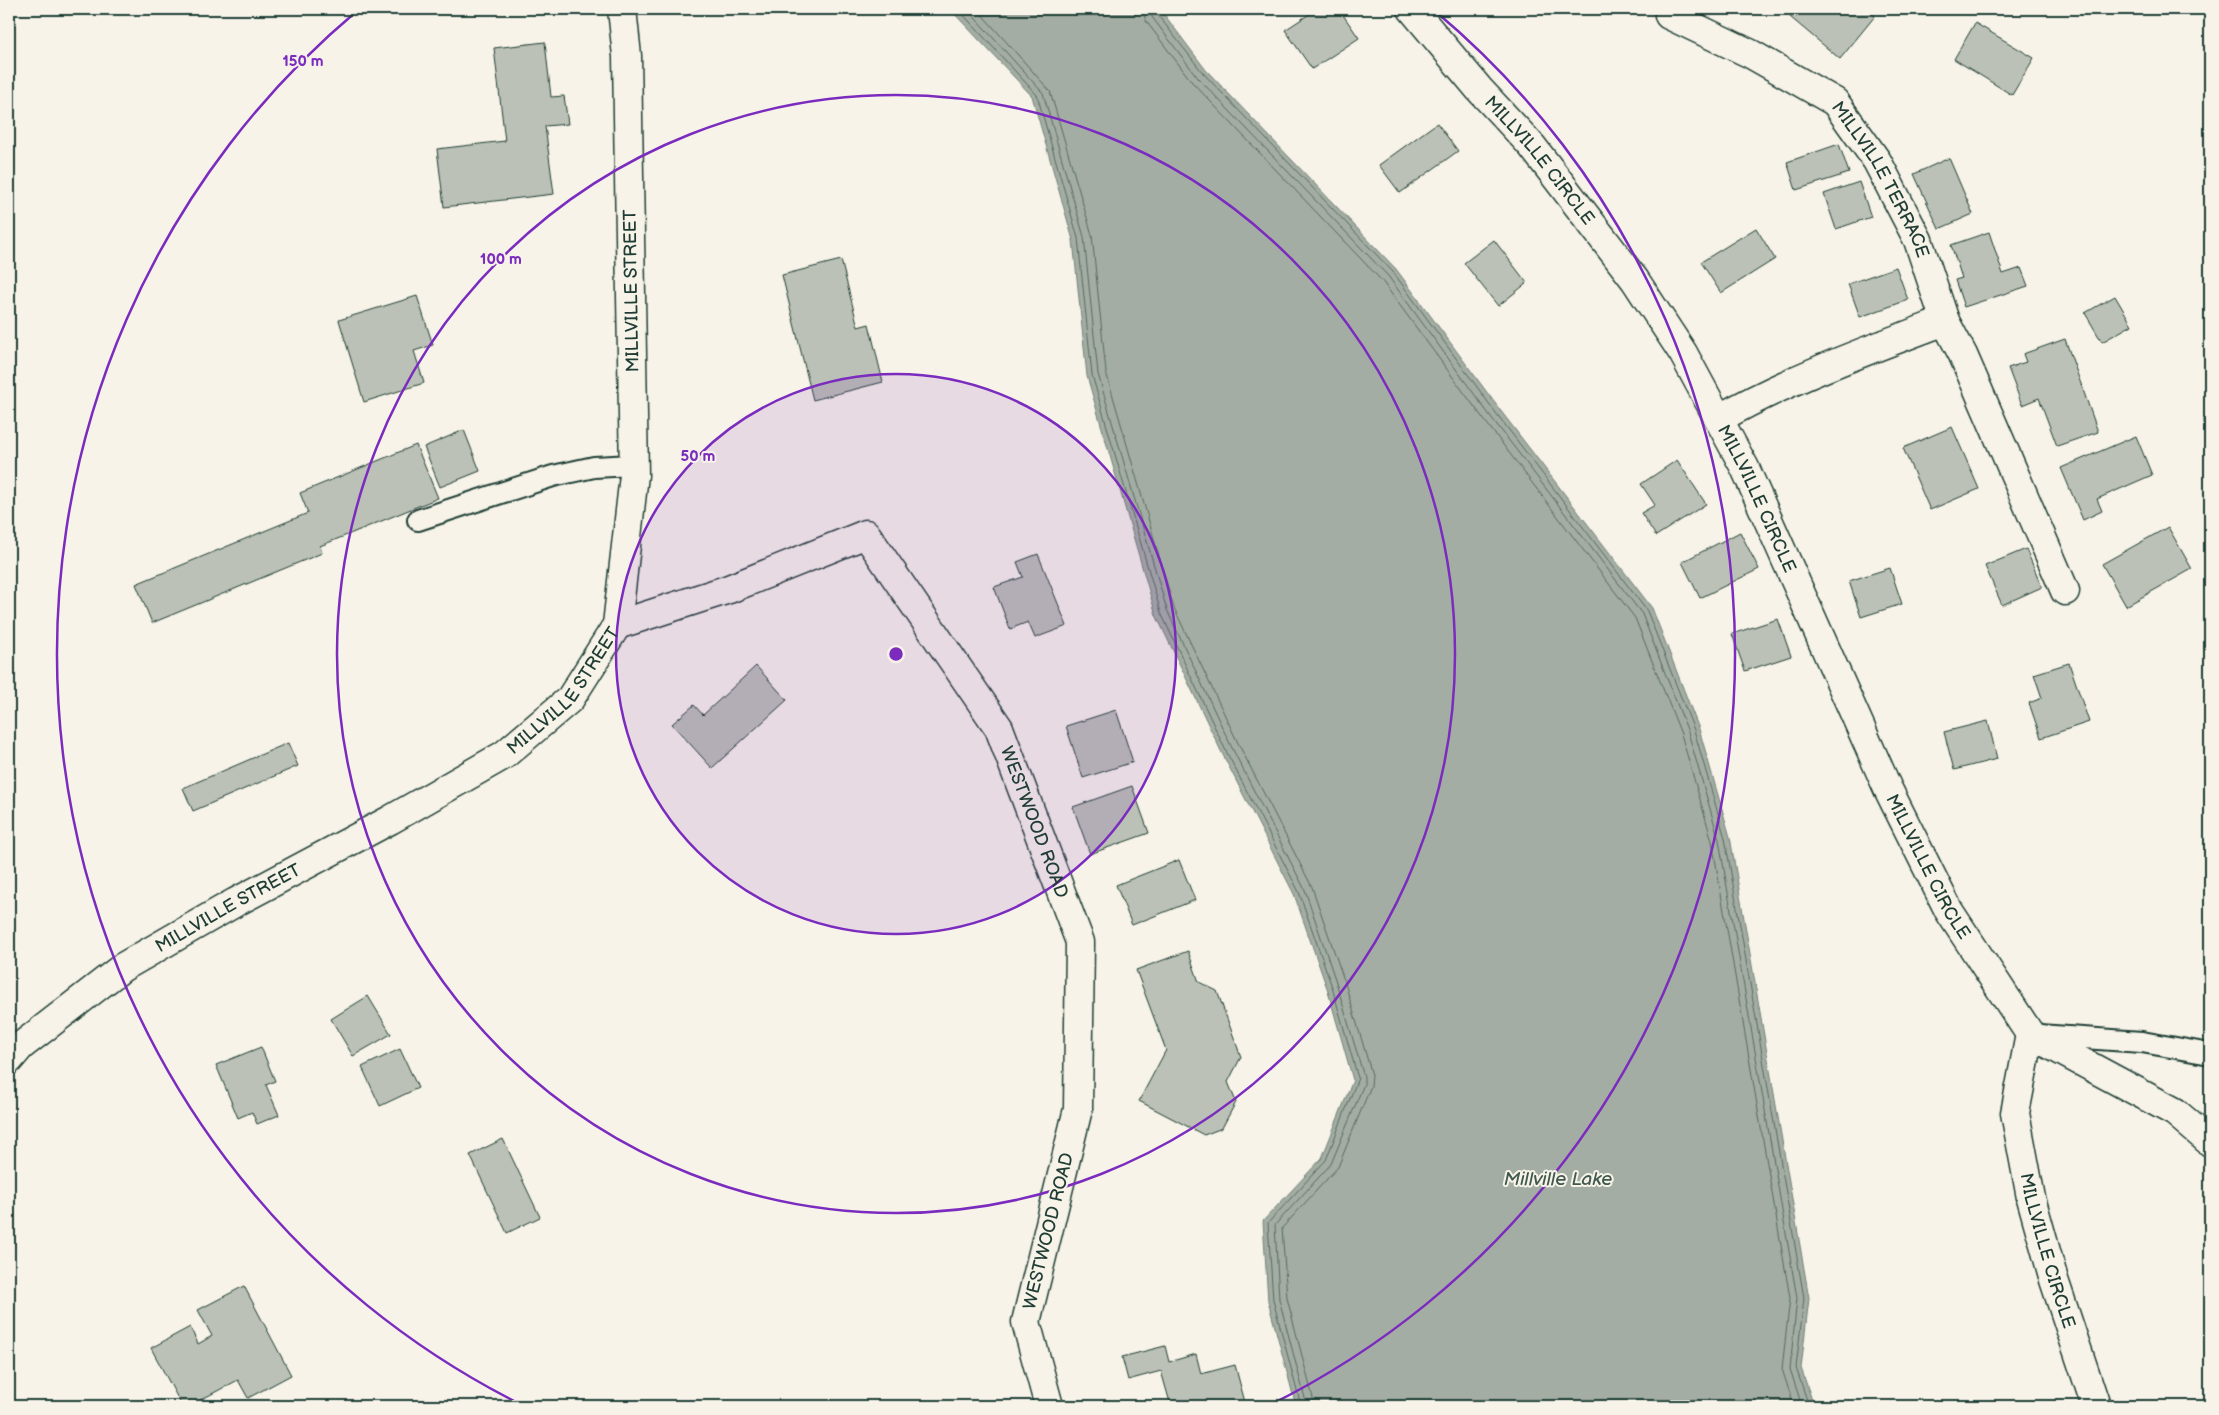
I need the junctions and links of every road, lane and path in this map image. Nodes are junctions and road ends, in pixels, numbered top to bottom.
1 (622, 9) edge
2 (1412, 9) edge
3 (1669, 15) dead end
4 (1945, 321) junction
5 (1720, 418) junction
6 (633, 465) junction
7 (418, 520) dead end
8 (2065, 591) dead end
9 (617, 624) junction
10 (2030, 1034) junction
11 (2210, 1054) edge
12 (9, 1060) edge
13 (2210, 1142) edge
14 (1049, 1406) edge
15 (2096, 1406) edge

1 - 6 street, MILLVILLE STREET
2 - 5 street, MILLVILLE CIRCLE
3 - 4 street, MILLVILLE TERRACE
4 - 5 street
4 - 8 street, MILLVILLE TERRACE
5 - 10 street, MILLVILLE CIRCLE
6 - 7 lane
6 - 9 street, MILLVILLE STREET
9 - 12 street, MILLVILLE STREET
9 - 14 street, WESTWOOD ROAD
10 - 11 lane
10 - 13 street, MILLVILLE CIRCLE
10 - 15 street, MILLVILLE CIRCLE

